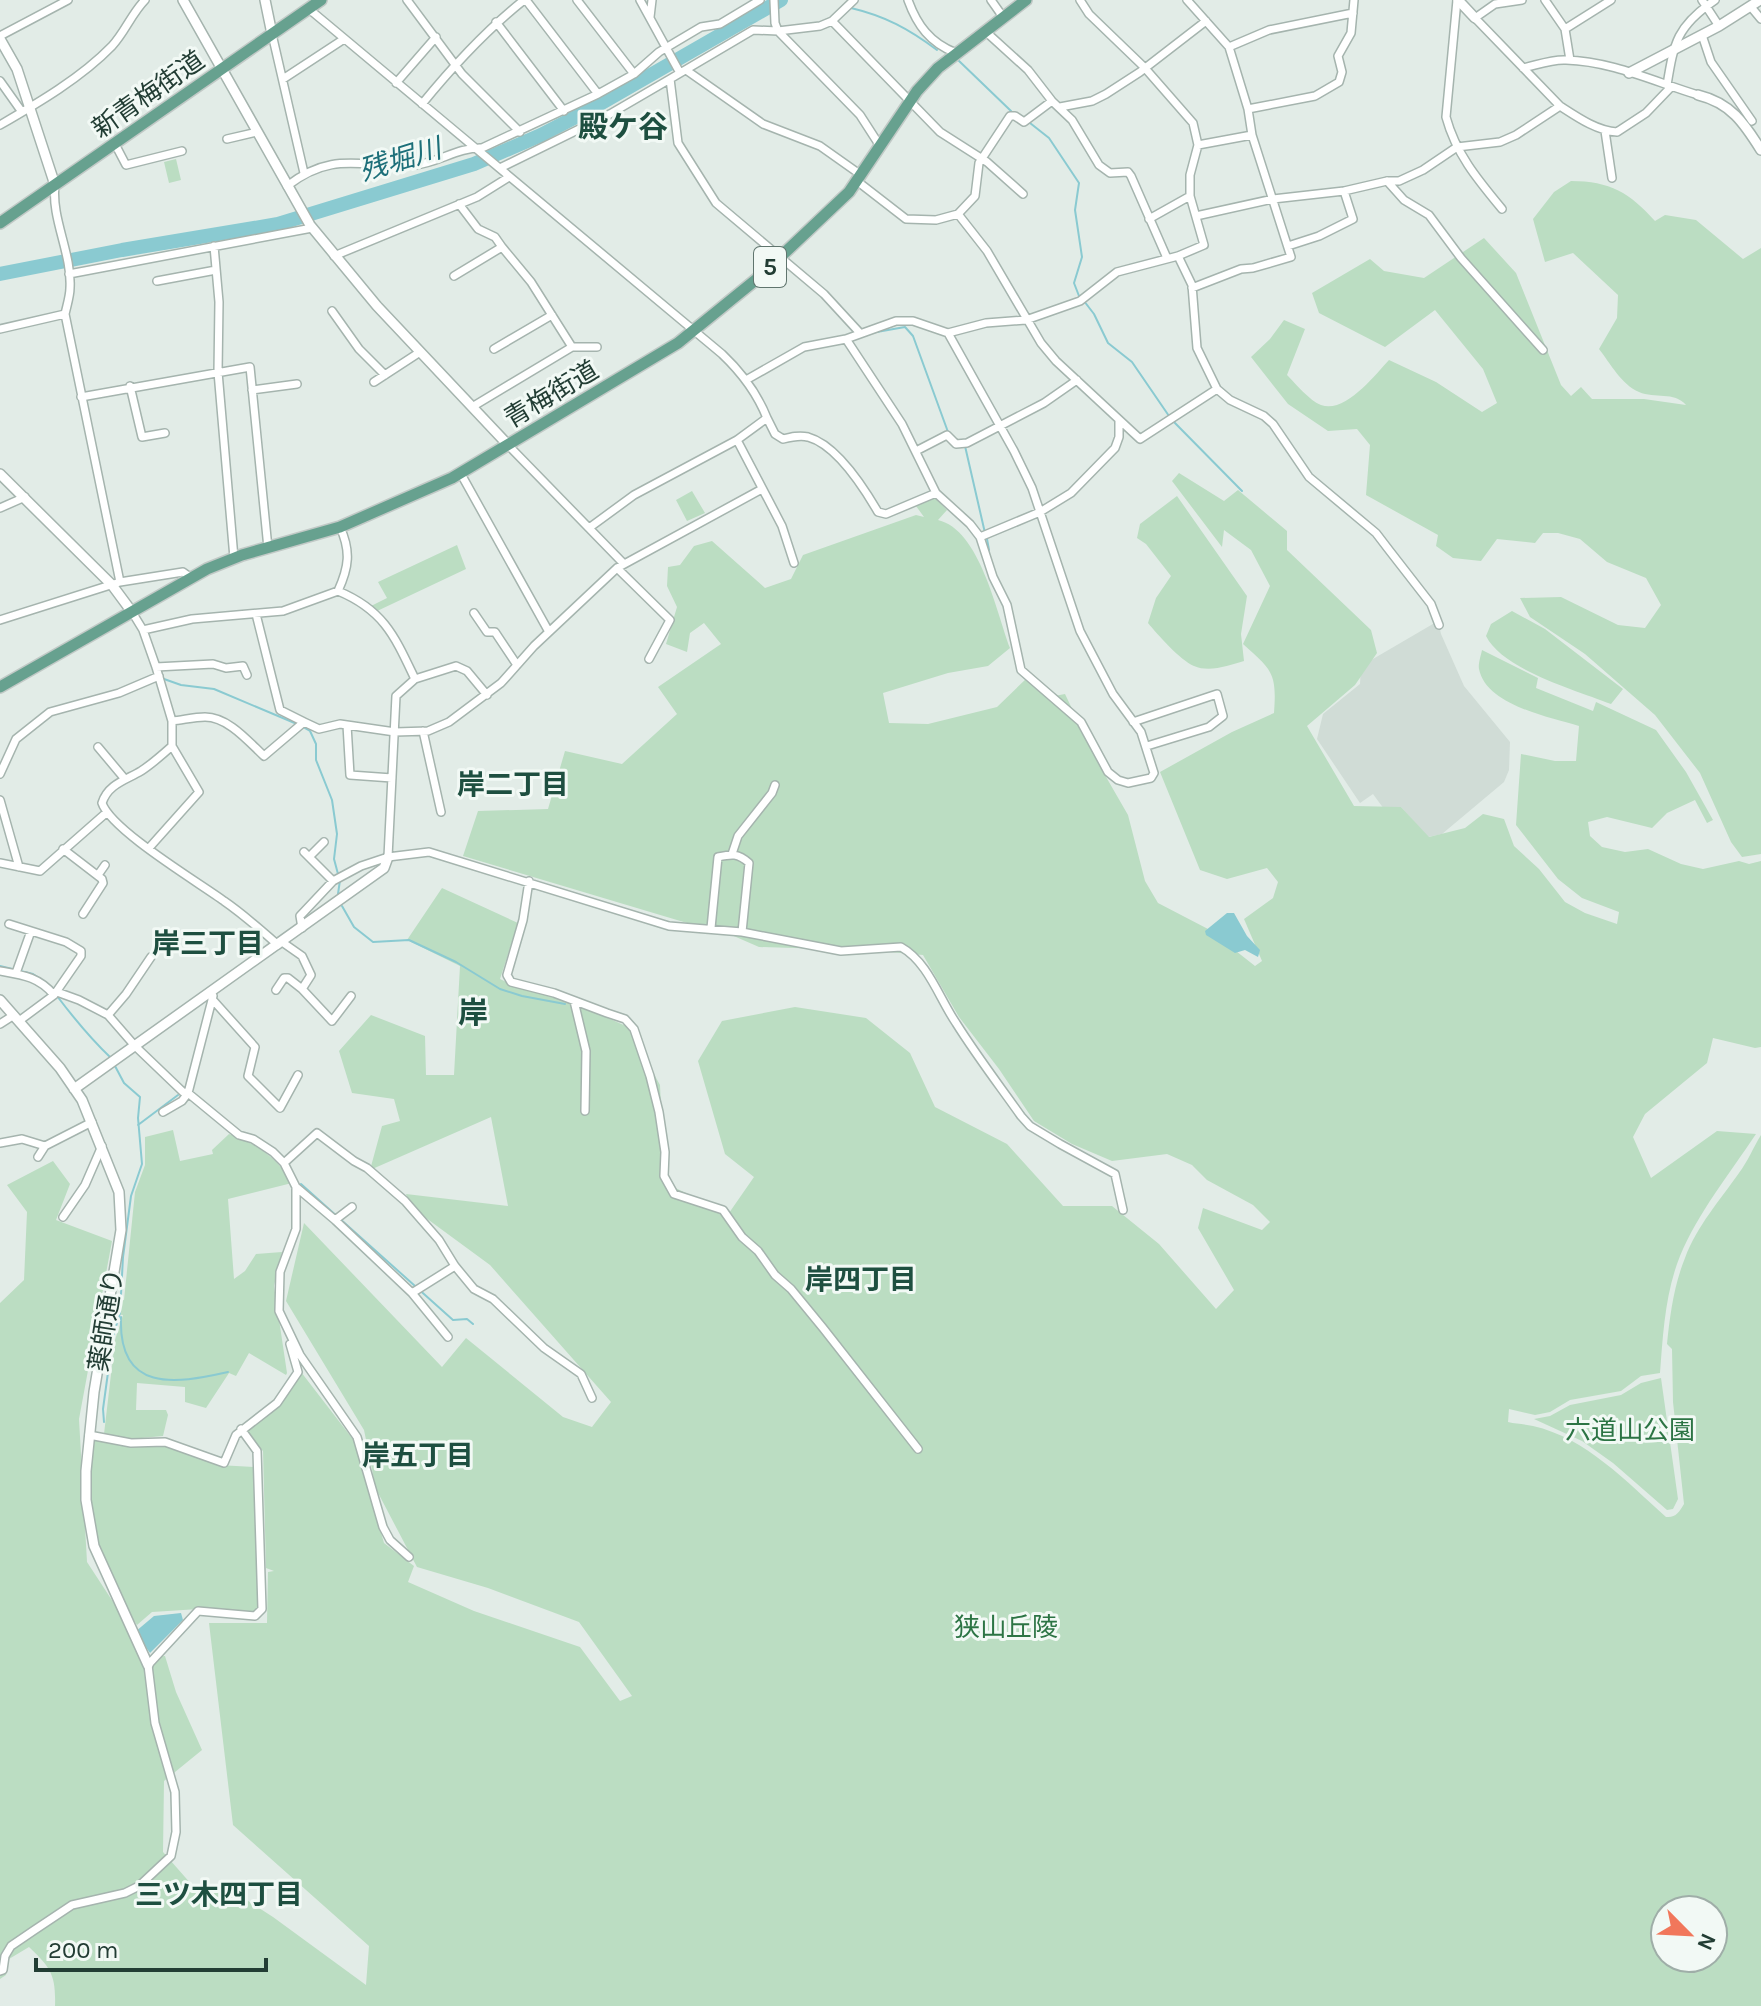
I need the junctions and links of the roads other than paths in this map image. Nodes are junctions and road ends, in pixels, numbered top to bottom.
1 (145, 0) edge
2 (183, 0) edge
3 (265, 0) edge
4 (321, 0) edge
5 (407, 0) edge
6 (525, 0) edge
7 (577, 0) edge
8 (640, 0) edge
9 (652, 0) edge
10 (760, 0) edge
11 (774, 0) edge
12 (854, 0) edge
13 (908, 0) edge
14 (991, 0) edge
15 (1026, 0) edge
16 (1080, 0) edge
17 (1187, 0) edge
18 (1354, 0) edge
19 (1458, 0) edge
20 (1522, 0) edge
21 (1545, 0) edge
22 (1611, 0) edge
23 (1715, 0) edge
24 (1760, 0) edge
25 (62, 1) edge
26 (1704, 3) edge
27 (1751, 7) junction
28 (309, 9) junction
29 (1353, 13) junction
30 (1003, 17) junction
31 (1475, 18) junction
32 (650, 19) junction
33 (1761, 19) edge
34 (832, 21) junction
35 (1206, 21) junction
36 (496, 22) junction
37 (1719, 26) junction
38 (1565, 29) junction
39 (778, 31) junction
40 (985, 31) junction
41 (272, 34) junction
42 (1702, 35) junction
43 (0, 37) edge
44 (436, 37) junction
45 (344, 39) junction
46 (1229, 47) junction
47 (1673, 49) junction
48 (668, 52) junction
49 (956, 53) junction
50 (1570, 60) junction
51 (455, 64) junction
52 (1144, 67) junction
53 (1523, 68) junction
54 (222, 70) junction
55 (683, 71) junction
56 (1629, 73) junction
57 (634, 74) junction
58 (283, 79) junction
59 (670, 79) junction
60 (1, 83) edge
61 (396, 83) junction
62 (1669, 86) junction
63 (598, 94) junction
64 (1698, 95) joint
65 (911, 100) junction
66 (1052, 101) junction
67 (422, 104) junction
68 (1560, 106) junction
69 (1060, 107) junction
70 (1248, 109) junction
71 (26, 110) junction
72 (564, 111) junction
73 (1752, 121) dead end
74 (0, 125) edge
75 (1605, 131) junction
76 (257, 132) junction
77 (520, 132) junction
78 (1252, 135) junction
79 (227, 139) dead end
80 (115, 144) junction
81 (1198, 145) junction
82 (880, 146) junction
83 (1760, 146) edge
84 (1457, 147) junction
85 (478, 150) junction
86 (182, 151) dead end
87 (981, 159) junction
88 (498, 167) junction
89 (304, 173) junction
90 (509, 177) junction
91 (859, 178) junction
92 (1612, 178) dead end
93 (1387, 181) junction
94 (55, 185) junction
95 (287, 186) junction
96 (1344, 191) junction
97 (1023, 194) dead end
98 (1190, 196) junction
99 (1273, 199) junction
100 (459, 204) junction
101 (1502, 209) dead end
102 (958, 214) junction
103 (1196, 216) junction
104 (1149, 219) junction
105 (0, 223) edge
106 (311, 226) junction
107 (214, 246) junction
108 (1288, 246) junction
109 (502, 247) junction
110 (334, 256) junction
111 (1178, 256) junction
112 (780, 258) junction
113 (1167, 258) junction
114 (216, 270) junction
115 (69, 273) junction
116 (454, 276) dead end
117 (157, 281) dead end
118 (1192, 288) junction
119 (332, 311) dead end
120 (65, 314) junction
121 (552, 315) junction
122 (1026, 320) junction
123 (0, 329) edge
124 (694, 331) junction
125 (859, 332) junction
126 (948, 333) junction
127 (846, 339) junction
128 (572, 347) junction
129 (597, 347) dead end
130 (494, 349) dead end
131 (1543, 350) dead end
132 (420, 352) junction
133 (218, 372) junction
134 (385, 375) junction
135 (746, 380) junction
136 (1077, 380) junction
137 (374, 382) dead end
138 (297, 384) dead end
139 (130, 386) junction
140 (1217, 389) junction
141 (252, 390) junction
142 (81, 397) junction
143 (472, 407) junction
144 (767, 418) junction
145 (1119, 419) junction
146 (999, 426) junction
147 (165, 433) dead end
148 (737, 440) junction
149 (508, 445) junction
150 (916, 451) junction
151 (0, 474) edge
152 (461, 474) junction
153 (762, 489) junction
154 (936, 493) junction
155 (25, 497) junction
156 (0, 508) edge
157 (1040, 512) junction
158 (340, 527) junction
159 (589, 528) junction
160 (980, 537) junction
161 (268, 548) junction
162 (234, 558) junction
163 (794, 563) dead end
164 (620, 565) junction
165 (190, 577) junction
166 (116, 584) junction
167 (338, 591) junction
168 (132, 612) junction
169 (474, 613) dead end
170 (256, 614) junction
171 (0, 620) edge
172 (1439, 625) dead end
173 (143, 630) junction
174 (549, 632) junction
175 (649, 659) dead end
176 (517, 665) junction
177 (158, 672) junction
178 (247, 675) dead end
179 (415, 679) junction
180 (0, 687) edge
181 (487, 695) junction
182 (172, 721) junction
183 (1133, 722) junction
184 (301, 724) junction
185 (347, 725) junction
186 (423, 731) junction
187 (395, 732) junction
188 (172, 746) junction
189 (1147, 746) junction
190 (98, 747) dead end
191 (0, 774) edge
192 (124, 778) junction
193 (392, 778) junction
194 (775, 785) dead end
195 (0, 800) edge
196 (441, 812) dead end
197 (106, 813) junction
198 (324, 842) dead end
199 (149, 848) junction
200 (63, 849) junction
201 (732, 854) junction
202 (388, 857) junction
203 (0, 863) edge
204 (105, 865) dead end
205 (19, 867) junction
206 (98, 875) junction
207 (337, 878) junction
208 (529, 881) junction
209 (83, 914) dead end
210 (9, 924) dead end
211 (302, 928) junction
212 (711, 928) junction
213 (31, 931) junction
214 (742, 932) junction
215 (280, 944) junction
216 (151, 957) dead end
217 (18, 970) junction
218 (0, 971) edge
219 (302, 989) junction
220 (276, 990) dead end
221 (56, 994) junction
222 (213, 994) junction
223 (351, 996) dead end
224 (0, 1000) edge
225 (574, 1001) junction
226 (108, 1015) junction
227 (16, 1018) junction
228 (0, 1023) edge
229 (135, 1046) junction
230 (298, 1075) dead end
231 (74, 1089) junction
232 (188, 1093) junction
233 (585, 1111) dead end
234 (163, 1112) dead end
235 (92, 1122) junction
236 (0, 1143) edge
237 (45, 1146) junction
238 (102, 1146) junction
239 (38, 1157) dead end
240 (284, 1163) junction
241 (296, 1187) junction
242 (352, 1207) dead end
243 (1123, 1210) dead end
244 (63, 1217) dead end
245 (338, 1218) junction
246 (455, 1266) junction
247 (412, 1293) junction
248 (286, 1329) junction
249 (448, 1337) dead end
250 (592, 1398) dead end
251 (241, 1429) junction
252 (89, 1435) junction
253 (918, 1449) dead end
254 (409, 1557) dead end
255 (148, 1665) junction
256 (0, 1971) edge

1 - 71 street
2 - 54 street
3 - 41 street
4 - 28 main road, 新青梅街道
5 - 44 street
6 - 36 street
6 - 63 street
7 - 57 street
8 - 32 street
9 - 32 street
10 - 48 street
11 - 39 street
12 - 34 street
13 - 49 street
14 - 30 street
15 - 30 main road, 青梅街道 / 5
16 - 52 street
17 - 35 street
18 - 29 street
19 - 31 street
19 - 84 street
20 - 31 street
21 - 38 street
22 - 38 street
23 - 26 street
24 - 27 street
25 - 43 street
26 - 37 street
26 - 47 street
27 - 33 street
27 - 37 street
28 - 41 main road, 新青梅街道
28 - 45 street
29 - 46 street
29 - 70 street
30 - 40 main road, 青梅街道 / 5
31 - 53 street
32 - 48 street
34 - 39 street
34 - 65 street
35 - 46 street
35 - 52 street
36 - 51 street
36 - 72 street
37 - 42 street
38 - 50 street
39 - 55 street
39 - 82 street
40 - 49 main road, 青梅街道 / 5
40 - 66 street
41 - 54 main road, 新青梅街道
41 - 58 street
42 - 47 street
42 - 73 street
43 - 71 street
44 - 51 street
44 - 61 street
45 - 58 street
45 - 61 street
46 - 70 street
47 - 56 street
47 - 62 street
48 - 55 street
48 - 57 street
49 - 65 main road, 青梅街道 / 5
50 - 53 street
50 - 56 street
51 - 67 street
51 - 77 street
52 - 69 street
52 - 81 street
53 - 68 street
54 - 76 street
54 - 80 main road, 新青梅街道
55 - 59 street
55 - 91 street
56 - 62 street
57 - 63 street
58 - 89 street
59 - 88 street
59 - 112 street
60 - 71 street
61 - 67 street
62 - 64 street
62 - 75 street
63 - 72 street
64 - 83 street
65 - 82 main road, 青梅街道 / 5
65 - 87 street
66 - 69 street
66 - 87 street
67 - 85 street
68 - 75 street
68 - 84 street
69 - 104 street
70 - 78 street
71 - 74 street
71 - 94 street
72 - 77 street
75 - 92 street
76 - 79 street
76 - 95 street
77 - 85 street
78 - 81 street
78 - 99 street
80 - 86 street
80 - 94 main road, 新青梅街道
81 - 98 street
82 - 91 main road, 青梅街道 / 5
84 - 93 street
84 - 101 street
85 - 88 street
85 - 89 street
87 - 97 street
87 - 102 street
88 - 90 street
89 - 95 street
90 - 100 street
90 - 124 street
91 - 102 street
91 - 112 main road, 青梅街道 / 5
93 - 96 street
93 - 131 street
94 - 105 main road, 新青梅街道
94 - 115 street
95 - 106 street
96 - 99 street
96 - 108 street
98 - 103 street
98 - 104 street
99 - 103 street
99 - 108 street
100 - 109 street
100 - 110 street
102 - 122 street
103 - 111 street
104 - 113 street
106 - 107 street
106 - 110 street
107 - 114 street
107 - 115 street
108 - 118 street
109 - 116 street
109 - 121 street
110 - 132 street
111 - 113 street
111 - 118 street
112 - 124 main road, 青梅街道 / 5
112 - 125 street
113 - 122 street
114 - 117 street
114 - 133 street
115 - 120 street
118 - 140 street
119 - 134 street
120 - 123 street
120 - 142 street
121 - 128 street
121 - 130 street
122 - 126 street
122 - 136 street
124 - 135 street
124 - 149 main road, 青梅街道 / 5
125 - 126 street
125 - 127 street
126 - 146 street
127 - 135 street
127 - 150 street
128 - 129 street
128 - 143 street
132 - 134 street
132 - 143 street
133 - 139 street
133 - 141 street
133 - 162 street
134 - 137 street
135 - 144 street
136 - 145 street
136 - 146 street
138 - 141 street
139 - 142 street
139 - 147 street
140 - 145 street
140 - 172 street
141 - 161 street
142 - 166 street
143 - 149 street
144 - 148 street
144 - 154 street
145 - 157 street
146 - 150 street
146 - 157 street
148 - 153 street
148 - 159 street
149 - 152 main road, 青梅街道 / 5
149 - 159 street
150 - 154 street
151 - 155 street
152 - 158 main road, 青梅街道 / 5
152 - 174 street
153 - 163 street
153 - 164 street
154 - 160 street
155 - 156 street
155 - 166 street
157 - 160 street
157 - 183 street
158 - 161 main road, 青梅街道 / 5
158 - 167 street
159 - 164 street
160 - 189 street
161 - 162 main road, 青梅街道 / 5
162 - 165 main road, 青梅街道 / 5
164 - 174 street
164 - 175 street
165 - 166 street
165 - 168 main road, 青梅街道 / 5
166 - 168 street
166 - 171 street
167 - 170 street
167 - 179 street
168 - 173 street
168 - 180 main road, 青梅街道 / 5
169 - 176 street
170 - 173 street
170 - 184 street
173 - 177 street
174 - 176 street
176 - 181 street
177 - 178 street
177 - 182 street
177 - 191 street
179 - 181 street
179 - 187 street
181 - 186 street
182 - 184 street
182 - 188 street
183 - 189 street
183 - 189 street
184 - 185 street
185 - 187 street
185 - 193 street
186 - 187 street
186 - 196 street
187 - 193 street
188 - 192 street
188 - 199 street
190 - 192 street
192 - 197 street
193 - 202 street
194 - 201 street
195 - 205 street
197 - 199 street
197 - 200 street
198 - 207 street
199 - 215 street
200 - 205 street
200 - 206 street
201 - 212 street
201 - 214 street
202 - 207 street
202 - 208 street
202 - 211 street
203 - 205 street
204 - 206 street
206 - 209 street
207 - 211 street
208 - 212 street
208 - 225 street
210 - 213 street
211 - 215 street
212 - 214 street
213 - 217 street
213 - 221 street
214 - 243 street
215 - 219 street
215 - 222 street
216 - 226 street
217 - 218 street
217 - 221 street
219 - 220 street
219 - 223 street
221 - 226 street
221 - 227 street
222 - 229 street
222 - 230 street
222 - 232 street
224 - 227 street, 薬師通り
225 - 233 street
225 - 253 street
226 - 229 street
227 - 228 street
227 - 231 street, 薬師通り
229 - 231 street
229 - 232 street
231 - 235 street, 薬師通り
232 - 234 street
232 - 240 street
235 - 237 street
235 - 238 street, 薬師通り
236 - 237 street
237 - 239 street
238 - 244 street
238 - 252 street, 薬師通り
240 - 241 street
240 - 246 street
241 - 245 street
241 - 248 street
242 - 245 street
245 - 247 street
246 - 247 street
246 - 250 street
247 - 249 street
248 - 251 street
248 - 254 street
251 - 252 street
251 - 255 street
252 - 255 street, 薬師通り
255 - 256 street

